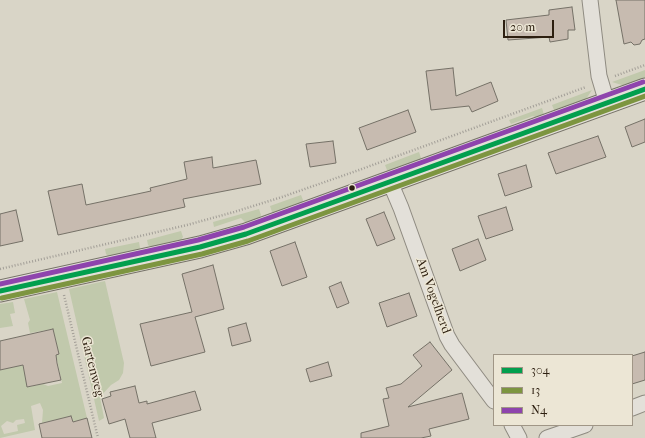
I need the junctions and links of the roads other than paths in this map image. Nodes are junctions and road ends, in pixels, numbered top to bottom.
1 (590, 0) edge
2 (645, 89) edge
3 (607, 103) junction
4 (390, 182) junction
5 (0, 291) edge
6 (493, 400) edge
7 (645, 403) edge
8 (633, 408) edge
9 (513, 426) edge
10 (582, 426) edge
11 (519, 438) edge
12 (547, 438) edge

1 - 3 street
2 - 3 main road
3 - 4 main road
4 - 5 main road
4 - 6 street, Am Vogelherd
7 - 8 street
9 - 11 street
10 - 12 street

